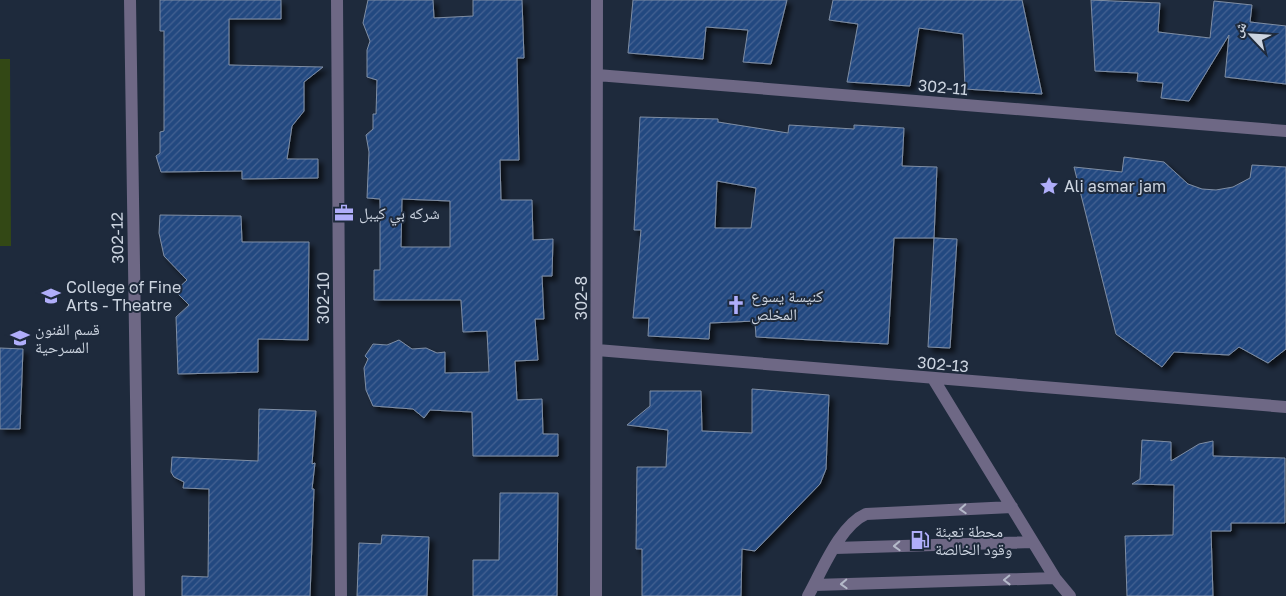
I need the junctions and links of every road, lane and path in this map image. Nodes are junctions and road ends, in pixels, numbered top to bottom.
1 (130, 0) edge
2 (337, 0) edge
3 (597, 0) edge
4 (597, 75) junction
5 (1286, 132) edge
6 (597, 350) junction
7 (934, 380) junction
8 (1286, 407) edge
9 (1012, 507) junction
10 (1033, 542) junction
11 (835, 548) junction
12 (1056, 578) junction
13 (811, 590) edge
14 (139, 596) edge
15 (341, 596) edge
16 (596, 596) edge
17 (1070, 596) edge

1 - 14 street, 302-12
2 - 15 street, 302-10
3 - 4 street, 302-8
4 - 5 street, 302-11
4 - 6 street, 302-8
6 - 7 street, 302-13
6 - 16 street, 302-8
7 - 8 street, 302-13
7 - 9 street
9 - 10 street
9 -> 11 street
10 -> 11 street
10 - 12 street
11 - 13 street
12 -> 13 street
12 - 17 street

